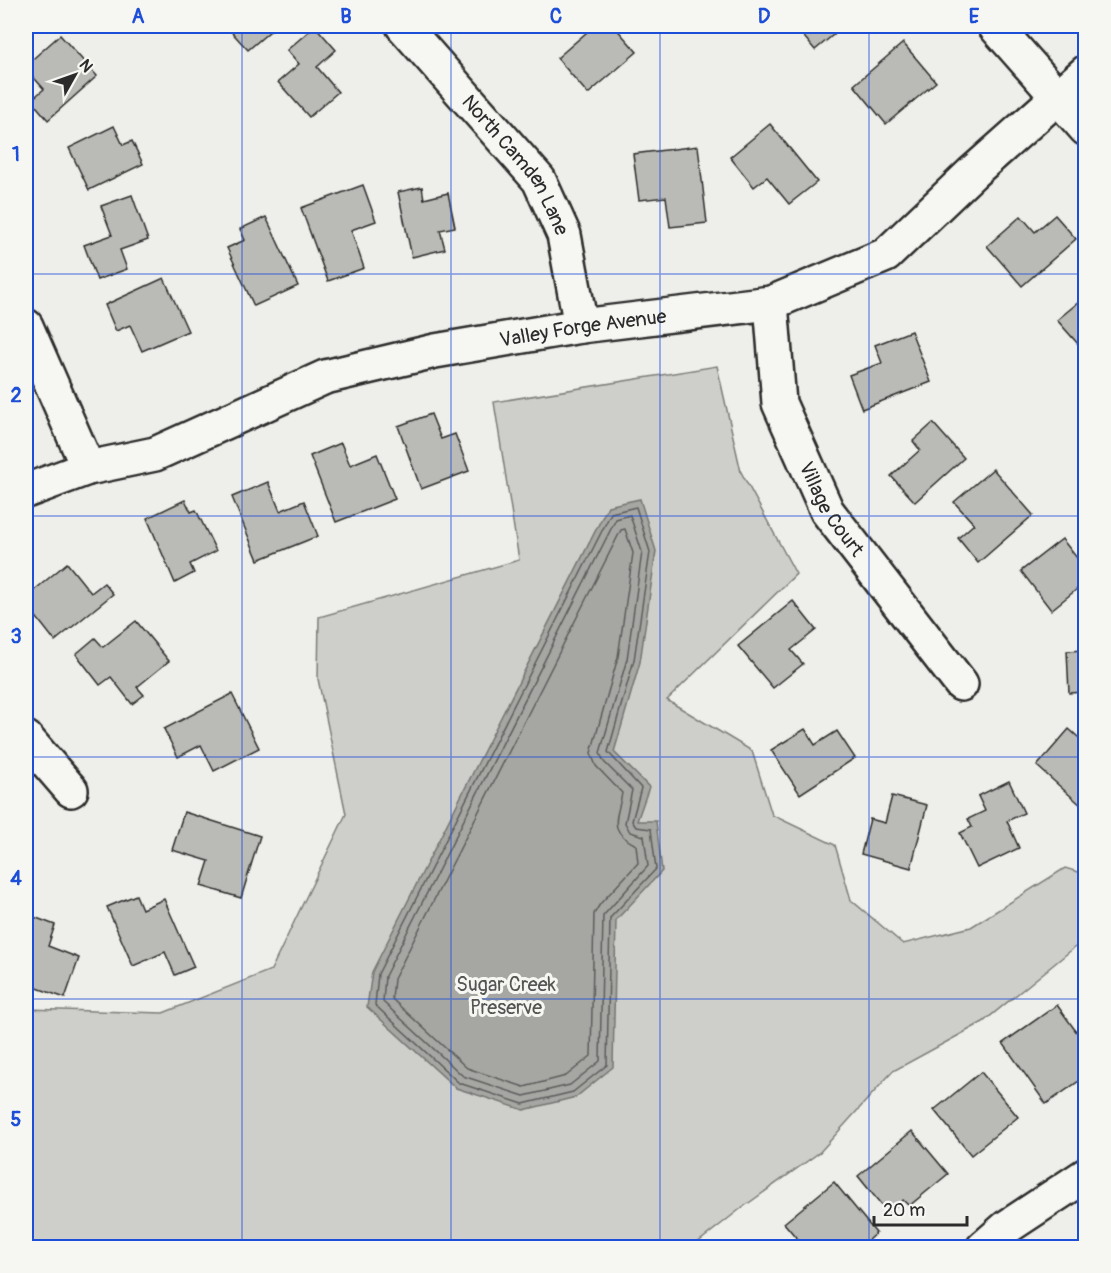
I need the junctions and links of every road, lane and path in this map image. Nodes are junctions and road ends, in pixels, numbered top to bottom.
1 (404, 26) edge
2 (995, 26) edge
3 (1086, 72) edge
4 (1057, 96) junction
5 (1086, 129) edge
6 (771, 303) junction
7 (26, 326) edge
8 (581, 326) junction
9 (88, 468) junction
10 (26, 491) edge
11 (961, 684) dead end
12 (26, 738) edge
13 (70, 790) dead end
14 (1086, 1175) edge
15 (983, 1248) edge

1 - 8 street, North Camden Lane
2 - 4 street
3 - 4 street, Valley Forge Avenue
4 - 5 street
4 - 6 street, Valley Forge Avenue
6 - 8 street, Valley Forge Avenue
6 - 11 street, Village Court
7 - 9 street
8 - 9 street, Valley Forge Avenue
9 - 10 street, Valley Forge Avenue
12 - 13 street
14 - 15 street

